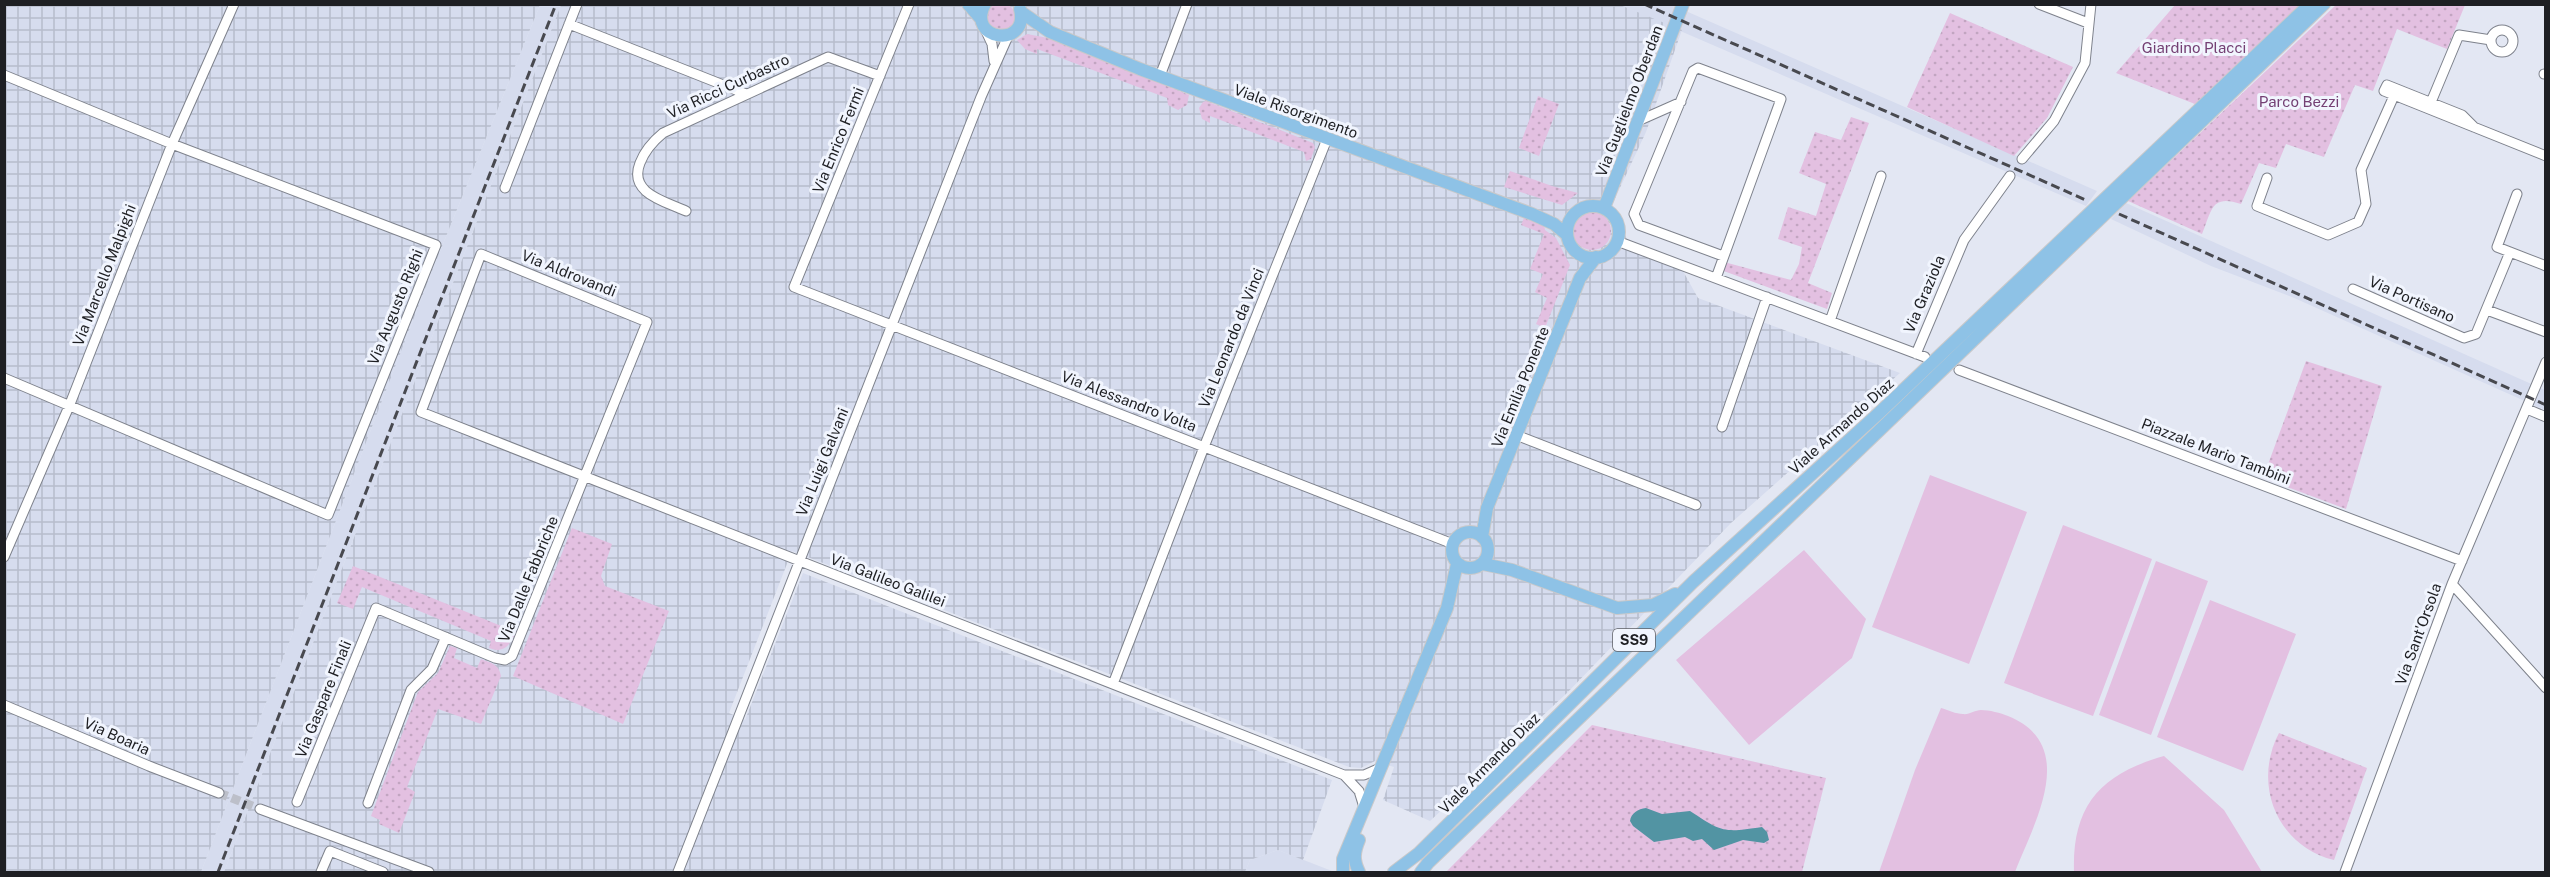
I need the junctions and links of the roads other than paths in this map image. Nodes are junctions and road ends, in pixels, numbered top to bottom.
1 (234, 4) edge
2 (577, 4) edge
3 (909, 4) edge
4 (968, 4) edge
5 (985, 4) edge
6 (1187, 4) edge
7 (1683, 4) edge
8 (2039, 4) edge
9 (2091, 4) edge
10 (2310, 4) edge
11 (2324, 4) edge
12 (1020, 8) edge
13 (2088, 22) junction
14 (569, 24) junction
15 (983, 24) junction
16 (1050, 32) junction
17 (1012, 33) junction
18 (2491, 40) dead end
19 (995, 63) junction
20 (4, 75) edge
21 (880, 76) junction
22 (1160, 76) junction
23 (746, 94) junction
24 (1681, 102) junction
25 (2430, 106) junction
26 (1638, 121) junction
27 (1327, 139) junction
28 (172, 144) junction
29 (2546, 156) edge
30 (2022, 159) dead end
31 (1881, 176) dead end
32 (2010, 176) dead end
33 (2267, 178) dead end
34 (505, 188) dead end
35 (2517, 194) dead end
36 (1604, 208) junction
37 (686, 211) dead end
38 (1532, 214) junction
39 (1573, 215) junction
40 (1567, 235) junction
41 (1617, 241) junction
42 (2510, 252) junction
43 (1579, 254) junction
44 (1723, 256) junction
45 (1596, 257) junction
46 (2546, 266) edge
47 (1580, 278) junction
48 (1716, 278) junction
49 (794, 287) joint
50 (2354, 289) dead end
51 (1767, 297) junction
52 (2487, 310) junction
53 (1830, 321) junction
54 (894, 326) junction
55 (2546, 332) edge
56 (2546, 362) edge
57 (1959, 370) dead end
58 (4, 378) edge
59 (70, 404) junction
60 (2527, 409) junction
61 (421, 412) joint
62 (1883, 417) junction
63 (2546, 417) edge
64 (1722, 427) dead end
65 (1516, 435) junction
66 (1204, 447) junction
67 (586, 477) junction
68 (1696, 505) dead end
69 (1477, 534) junction
70 (1453, 544) junction
71 (4, 557) edge
72 (798, 561) junction
73 (2462, 561) junction
74 (1481, 562) junction
75 (1457, 564) junction
76 (1693, 582) junction
77 (2452, 584) junction
78 (376, 608) joint
79 (1447, 608) junction
80 (446, 637) junction
81 (1113, 684) junction
82 (2546, 688) edge
83 (4, 705) edge
84 (1384, 763) junction
85 (1344, 775) junction
86 (219, 793) tunnel mouth
87 (297, 802) dead end
88 (368, 803) dead end
89 (1364, 807) junction
90 (260, 809) tunnel mouth
91 (417, 868) junction
92 (321, 873) edge
93 (383, 873) edge
94 (403, 873) edge
95 (429, 873) edge
96 (678, 873) edge
97 (1343, 873) edge
98 (1359, 873) edge
99 (1395, 873) edge
100 (1422, 873) edge
101 (2345, 873) edge

1 - 28 street, Via Marcello Malpighi
2 - 14 street
3 - 21 street, Via Enrico Fermi
4 - 15 main road
5 - 15 main road
6 - 22 street
7 - 26 main road, Via Guglielmo Oberdan
8 - 13 street
9 - 13 street
10 - 62 main road, Viale Armando Diaz
11 - 62 main road, Viale Armando Diaz
12 - 16 main road, Viale Risorgimento
12 - 17 main road
13 - 30 street
14 - 23 street
14 - 34 street
15 - 17 main road, Viale Risorgimento
15 - 19 street
16 - 17 main road, Viale Risorgimento
16 - 22 main road, Viale Risorgimento
17 - 19 street, Via Luigi Galvani
18 - 25 street
19 - 54 street, Via Luigi Galvani
20 - 28 street, Via Augusto Righi
21 - 23 street, Via Ricci Curbastro
21 - 49 street, Via Enrico Fermi
22 - 27 main road, Viale Risorgimento
23 - 37 street, Via Ricci Curbastro
24 - 26 street
24 - 44 street
24 - 44 street
25 - 29 street
25 - 33 street
26 - 36 main road, Via Guglielmo Oberdan
27 - 38 main road, Viale Risorgimento
27 - 66 street, Via Leonardo da Vinci
28 - 59 street, Via Marcello Malpighi
28 - 59 street, Via Augusto Righi
31 - 53 street
32 - 53 street, Via Graziola
35 - 42 street
36 - 39 main road
36 - 41 main road
38 - 39 main road, Viale Risorgimento
38 - 40 main road, Viale Risorgimento
39 - 40 main road
40 - 43 main road
41 - 45 main road
41 - 48 street, Via Graziola
42 - 46 street
42 - 52 street, Via Portisano
43 - 45 main road
43 - 47 main road, Via Emilia Ponente
44 - 48 street
45 - 47 main road, Via Emilia Ponente
47 - 65 main road, Via Emilia Ponente
48 - 51 street, Via Graziola
49 - 54 street, Via Alessandro Volta
50 - 52 street, Via Portisano
51 - 53 street, Via Graziola
51 - 64 street
52 - 55 street
54 - 66 street, Via Alessandro Volta
54 - 72 street, Via Luigi Galvani
56 - 60 street, Via Sant'Orsola
57 - 73 street, Piazzale Mario Tambini
58 - 59 street
59 - 71 street, Via Marcello Malpighi
60 - 63 street
60 - 73 street, Via Sant'Orsola
61 - 67 street, Via Galileo Galilei
61 - 67 street, Via Aldrovandi
62 - 76 main road, Viale Armando Diaz / SS9
62 - 100 main road, Viale Armando Diaz / SS9
65 - 68 street
65 - 69 main road, Via Emilia Ponente
66 - 70 street, Via Alessandro Volta
66 - 81 street, Via Leonardo da Vinci
67 - 72 street, Via Galileo Galilei
67 - 80 street, Via Dalle Fabbriche
69 - 70 main road
69 - 74 main road
70 - 75 main road
72 - 81 street, Via Galileo Galilei
72 - 96 street, Via Luigi Galvani
73 - 77 street, Via Sant'Orsola
74 - 75 main road
74 - 76 main road
74 - 79 main road
75 - 79 main road
76 - 99 main road, Viale Armando Diaz / SS9
77 - 82 street
77 - 101 street, Via Sant'Orsola
78 - 80 street, Via Dalle Fabbriche
78 - 87 street, Via Gaspare Finali
79 - 84 main road
80 - 88 street
81 - 85 street, Via Galileo Galilei
83 - 86 street, Via Boaria
84 - 85 street, Via Galileo Galilei
84 - 89 main road
84 - 98 main road
85 - 89 street
89 - 97 main road
90 - 91 street
91 - 94 street
91 - 95 street
92 - 93 street

